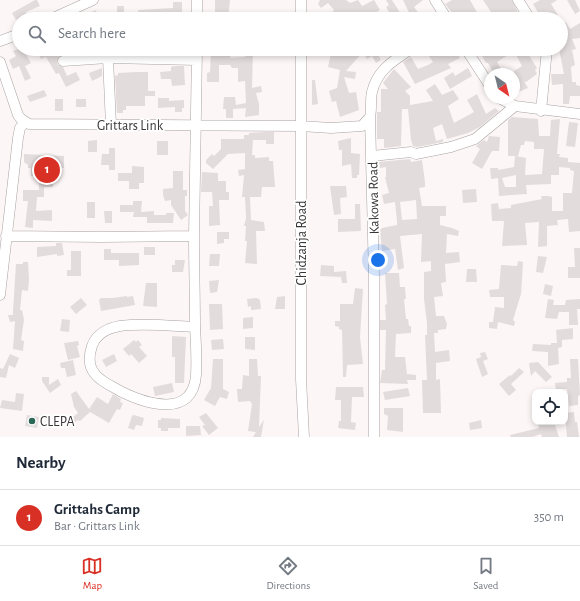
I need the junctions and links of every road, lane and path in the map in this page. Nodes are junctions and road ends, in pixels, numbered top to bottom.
1 (93, 0) edge
2 (197, 0) edge
3 (301, 0) edge
4 (435, 0) edge
5 (518, 0) edge
6 (67, 12) edge
7 (197, 12) edge
8 (301, 12) edge
9 (443, 12) edge
10 (526, 12) edge
11 (12, 37) edge
12 (0, 41) edge
13 (197, 56) edge
14 (301, 56) edge
15 (401, 56) edge
16 (471, 56) edge
17 (546, 56) edge
18 (108, 58) junction
19 (197, 60) junction
20 (63, 61) dead end
21 (1, 66) edge
22 (484, 77) edge
23 (511, 104) edge
24 (515, 106) junction
25 (541, 111) junction
26 (580, 114) edge
27 (370, 117) junction
28 (25, 122) junction
29 (110, 125) junction
30 (197, 126) junction
31 (300, 126) junction
32 (372, 156) junction
33 (6, 236) junction
34 (194, 236) junction
35 (0, 295) edge
36 (196, 327) junction
37 (304, 437) edge
38 (374, 437) edge

1 - 6 street
2 - 7 street
3 - 8 street
4 - 9 street
5 - 10 street
11 - 12 street
13 - 19 street
14 - 31 street, Chidzanja Road
15 - 27 street, Kakowa Road
16 - 22 street
17 - 25 street
18 - 19 street
18 - 20 street
18 - 29 street
19 - 30 street
21 - 28 street
23 - 24 street
24 - 25 street
24 - 32 street
25 - 26 street
27 - 31 street, Grittars Link
27 - 32 street, Kakowa Road
28 - 29 street, Grittars Link
28 - 33 street
29 - 30 street, Grittars Link
30 - 31 street, Grittars Link
30 - 34 street
31 - 37 street, Chidzanja Road
32 - 38 street, Kakowa Road
33 - 34 street
33 - 35 street
34 - 36 street
36 - 36 street

